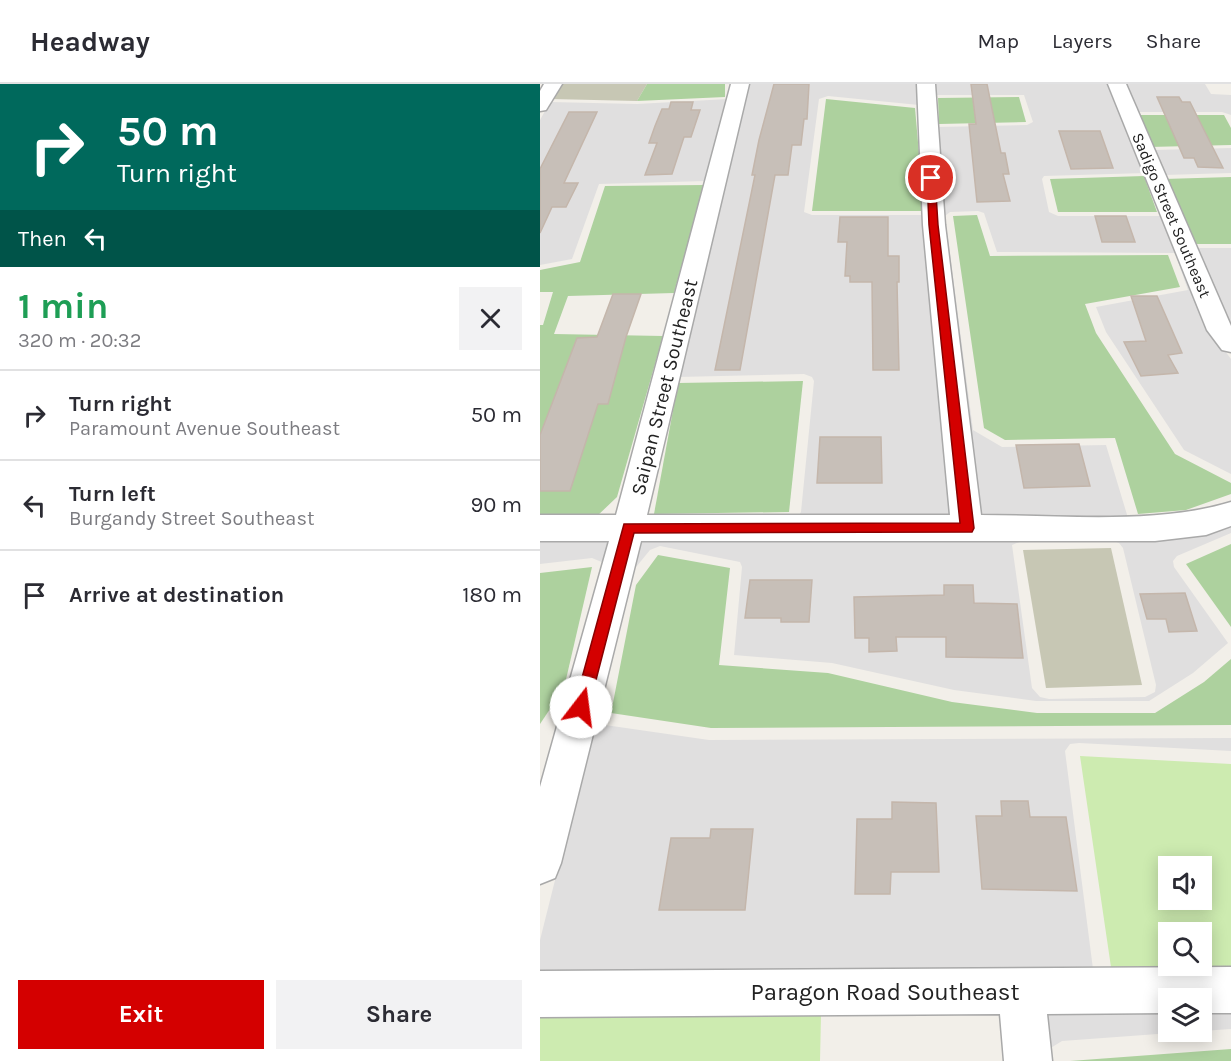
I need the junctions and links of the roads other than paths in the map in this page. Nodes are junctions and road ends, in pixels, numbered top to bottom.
1 (553, 84) edge
2 (740, 84) edge
3 (926, 84) edge
4 (1117, 84) edge
5 (540, 106) edge
6 (1231, 344) edge
7 (1231, 514) edge
8 (540, 528) edge
9 (628, 528) junction
10 (967, 528) junction
11 (540, 863) edge
12 (1231, 990) edge
13 (1021, 991) junction
14 (540, 994) edge
15 (1029, 1061) edge

1 - 5 street
2 - 9 street, Saipan Street Southeast
3 - 10 street
4 - 6 street, Sadigo Street Southeast
7 - 10 street
8 - 9 street
9 - 10 street
9 - 11 street, Saipan Street Southeast
12 - 13 street, Paragon Road Southeast
13 - 14 street, Paragon Road Southeast
13 - 15 street

